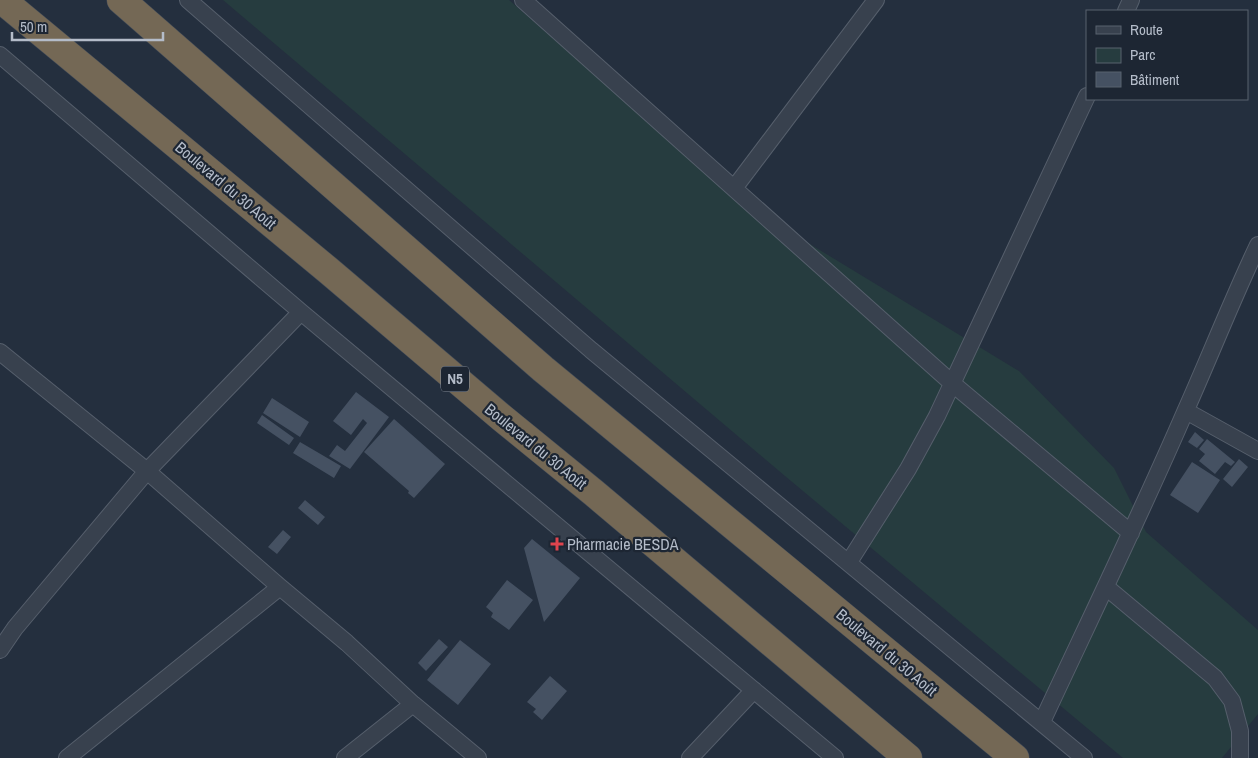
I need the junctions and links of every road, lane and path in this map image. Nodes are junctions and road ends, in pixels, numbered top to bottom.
1 (2, 0) edge
2 (121, 0) edge
3 (188, 0) edge
4 (524, 0) edge
5 (876, 0) edge
6 (0, 56) edge
7 (1086, 98) edge
8 (734, 187) junction
9 (1258, 245) edge
10 (301, 312) junction
11 (0, 352) edge
12 (954, 384) junction
13 (1186, 411) junction
14 (1258, 452) edge
15 (147, 471) junction
16 (1131, 533) junction
17 (848, 562) junction
18 (280, 587) junction
19 (1106, 588) junction
20 (0, 650) edge
21 (754, 690) junction
22 (413, 704) junction
23 (1042, 722) junction
24 (67, 758) edge
25 (345, 758) edge
26 (478, 758) edge
27 (690, 758) edge
28 (835, 758) edge
29 (908, 758) edge
30 (1015, 758) edge
31 (1084, 758) edge
32 (1240, 758) edge

1 - 29 highway, Boulevard du 30 Août / N5
2 - 30 highway, Boulevard du 30 Août
3 - 17 street
4 - 8 street
5 - 8 street
6 - 10 street
7 - 12 street
8 - 12 street
9 - 13 street
10 - 15 street
10 - 21 street
11 - 15 street
12 - 16 street
12 - 17 street
13 - 14 street
13 - 16 street
15 - 18 street
15 - 20 street
16 - 19 street
17 - 23 street
18 - 22 street
18 - 24 street
19 - 23 street
19 - 32 street
21 - 27 street
21 - 28 street
22 - 25 street
22 - 26 street
23 - 31 street

